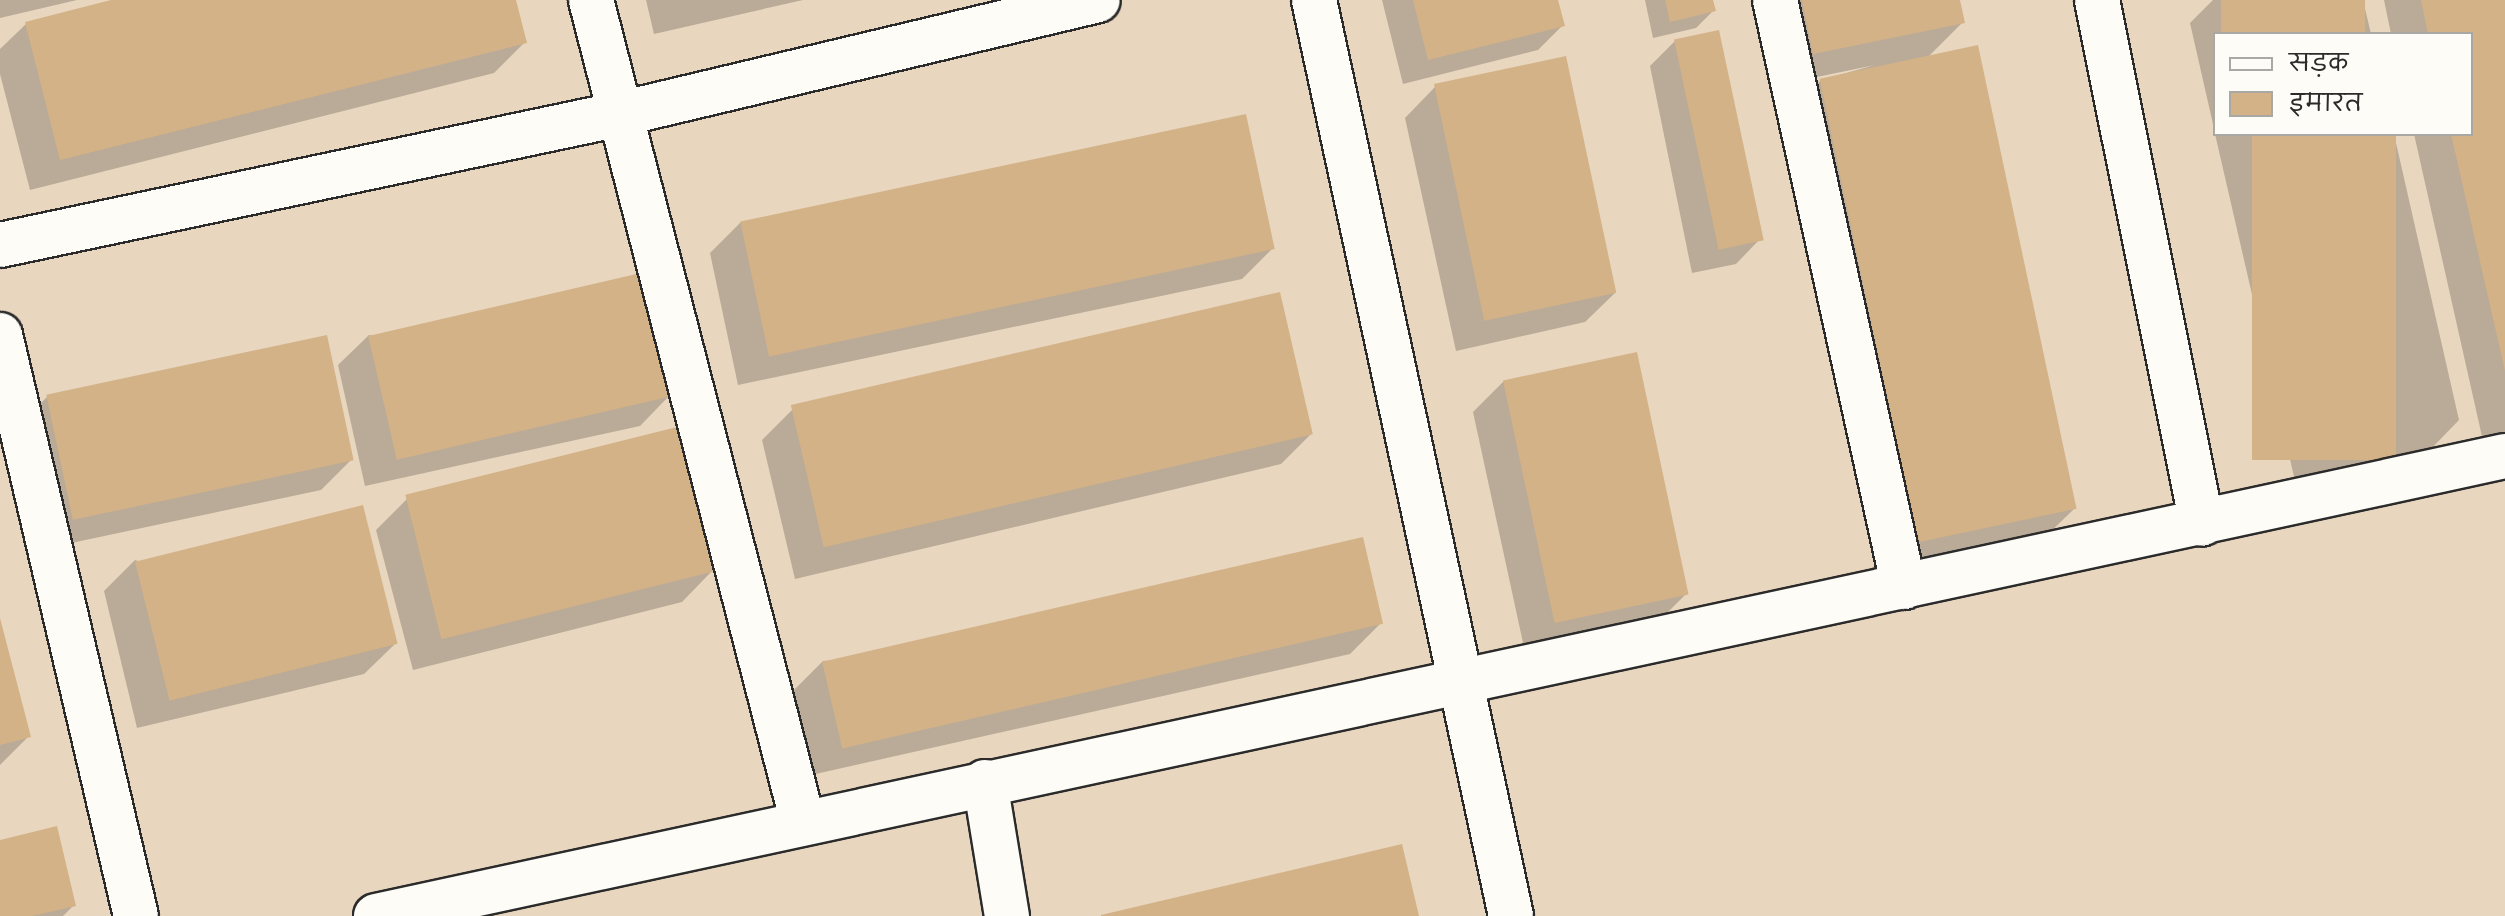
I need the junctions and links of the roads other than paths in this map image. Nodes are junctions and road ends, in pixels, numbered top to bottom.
1 (591, 0) edge
2 (1098, 0) edge
3 (1314, 0) edge
4 (1775, 0) edge
5 (2097, 0) edge
6 (620, 114) junction
7 (0, 245) edge
8 (0, 335) edge
9 (2505, 456) edge
10 (2202, 524) junction
11 (1904, 587) junction
12 (1459, 678) junction
13 (985, 782) junction
14 (803, 823) junction
15 (136, 916) edge
16 (376, 916) edge
17 (1007, 916) edge
18 (1511, 916) edge

1 - 6 lane
2 - 6 lane
3 - 12 lane
4 - 11 lane
5 - 10 lane
6 - 7 lane
6 - 14 lane
8 - 15 lane
9 - 10 lane
10 - 11 lane
11 - 12 lane
12 - 13 lane
12 - 18 lane
13 - 14 lane
13 - 17 lane
14 - 16 lane

